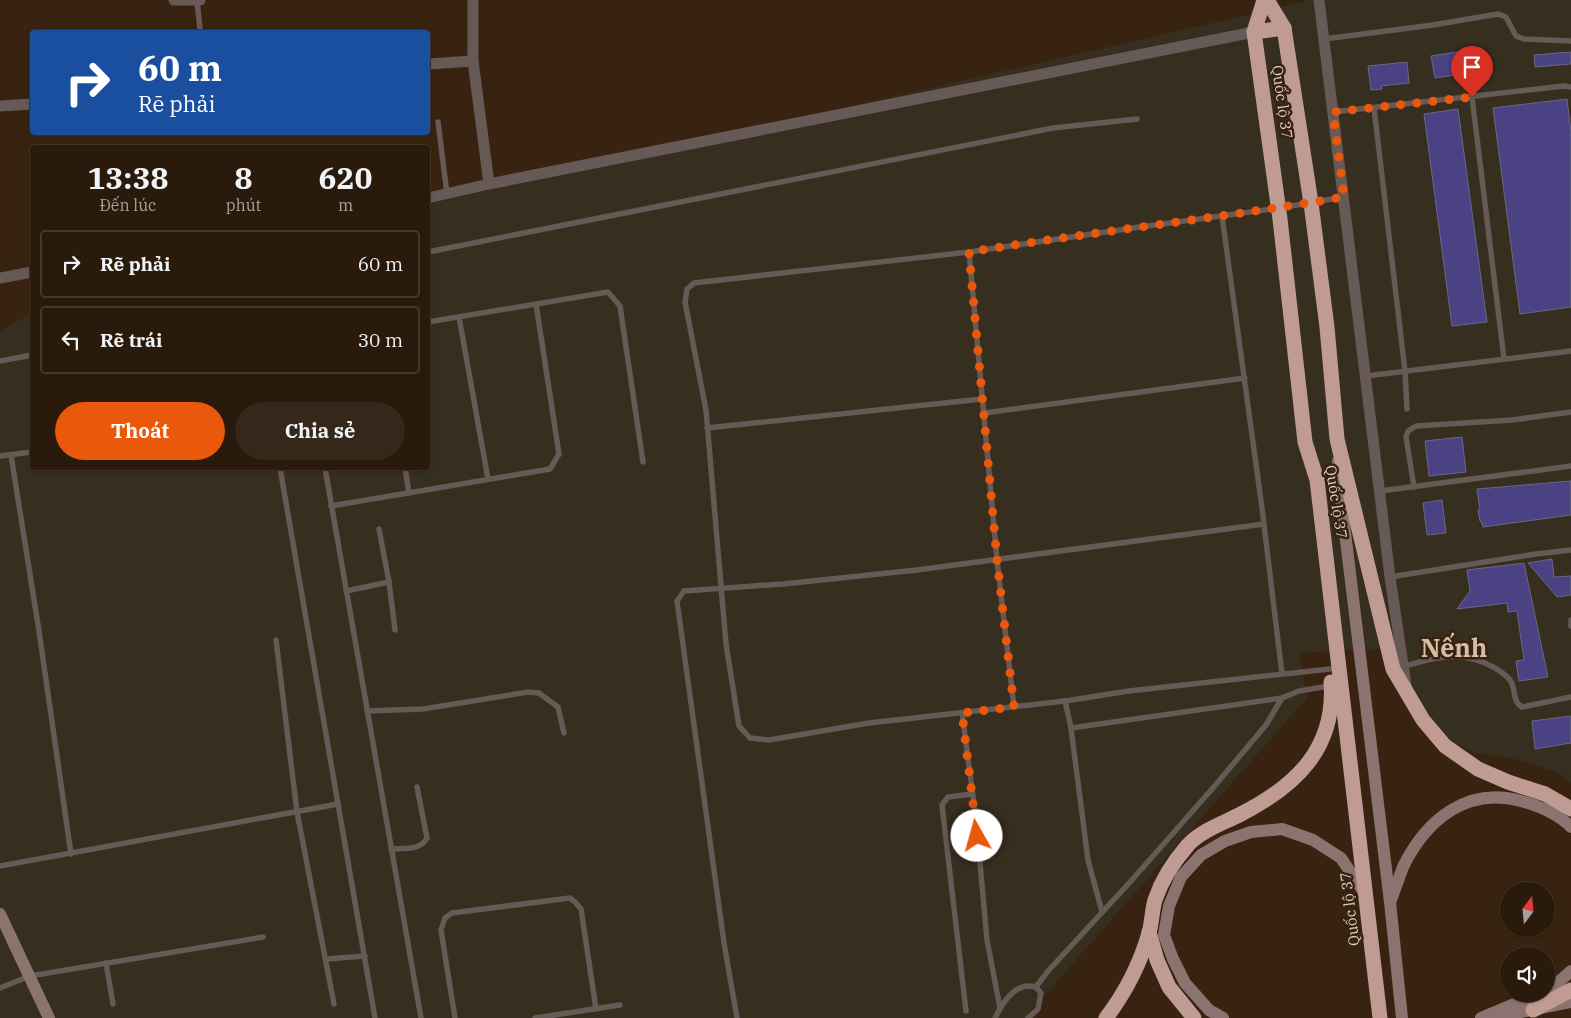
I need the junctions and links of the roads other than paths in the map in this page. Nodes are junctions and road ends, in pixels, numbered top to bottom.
1 (174, 0) edge
2 (198, 0) edge
3 (473, 0) edge
4 (1266, 0) edge
5 (1319, 0) edge
6 (1284, 28) junction
7 (200, 29) dead end
8 (1254, 32) junction
9 (1324, 39) junction
10 (1571, 41) edge
11 (473, 61) junction
12 (430, 64) edge
13 (1571, 86) edge
14 (1472, 97) junction
15 (30, 104) edge
16 (0, 106) edge
17 (1374, 108) junction
18 (1333, 112) junction
19 (1137, 119) dead end
20 (438, 122) dead end
21 (489, 184) junction
22 (447, 194) junction
23 (1344, 197) junction
24 (430, 198) edge
25 (1311, 203) junction
26 (1279, 208) junction
27 (1222, 216) junction
28 (430, 252) edge
29 (969, 252) junction
30 (30, 272) edge
31 (0, 278) edge
32 (536, 304) junction
33 (459, 316) junction
34 (430, 322) edge
35 (1571, 351) edge
36 (30, 355) edge
37 (1504, 359) junction
38 (0, 361) edge
39 (1405, 371) junction
40 (1366, 376) junction
41 (1244, 378) junction
42 (982, 399) junction
43 (1407, 409) dead end
44 (1571, 412) edge
45 (984, 413) junction
46 (707, 428) junction
47 (1337, 439) junction
48 (1305, 442) junction
49 (30, 452) edge
50 (0, 456) edge
51 (11, 456) junction
52 (643, 462) dead end
53 (1571, 466) edge
54 (280, 470) edge
55 (325, 470) edge
56 (405, 470) edge
57 (488, 480) junction
58 (1414, 486) junction
59 (1380, 491) junction
60 (409, 493) junction
61 (332, 506) junction
62 (1264, 524) junction
63 (379, 529) dead end
64 (1571, 550) edge
65 (997, 560) junction
66 (1390, 577) junction
67 (389, 582) junction
68 (721, 588) junction
69 (346, 591) junction
70 (1571, 620) edge
71 (1571, 626) edge
72 (395, 630) dead end
73 (276, 640) dead end
74 (1402, 667) junction
75 (1330, 670) junction
76 (1282, 674) junction
77 (1332, 686) junction
78 (1408, 694) junction
79 (1571, 697) edge
80 (1282, 698) junction
81 (1065, 701) junction
82 (1014, 707) junction
83 (367, 711) junction
84 (962, 713) junction
85 (1071, 728) junction
86 (564, 733) dead end
87 (417, 787) dead end
88 (972, 794) junction
89 (338, 804) junction
90 (1571, 808) edge
91 (297, 812) junction
92 (1571, 827) edge
93 (391, 849) junction
94 (71, 854) junction
95 (0, 866) edge
96 (1365, 894) junction
97 (1390, 902) junction
98 (1102, 912) junction
99 (0, 914) edge
100 (1149, 932) junction
101 (263, 937) dead end
102 (365, 956) junction
103 (326, 960) junction
104 (106, 963) junction
105 (1571, 971) edge
106 (30, 976) junction
107 (1555, 985) edge
108 (1036, 987) junction
109 (0, 988) edge
110 (1571, 990) edge
111 (1519, 1002) edge
112 (1571, 1002) edge
113 (113, 1004) dead end
114 (334, 1004) dead end
115 (620, 1005) dead end
116 (1000, 1008) junction
117 (596, 1009) junction
118 (1533, 1010) junction
119 (966, 1011) dead end
120 (49, 1018) edge
121 (376, 1018) edge
122 (420, 1018) edge
123 (455, 1018) edge
124 (536, 1018) edge
125 (737, 1018) edge
126 (995, 1018) edge
127 (1028, 1018) edge
128 (1106, 1018) edge
129 (1194, 1018) edge
130 (1223, 1018) edge
131 (1380, 1018) edge
132 (1402, 1018) edge
133 (1481, 1018) edge
134 (1491, 1018) edge

1 - 2 street
2 - 7 lane
3 - 11 street
4 - 6 highway, Quốc lộ 37
4 - 8 highway, Quốc lộ 37
5 - 9 street
6 - 8 highway
6 - 25 highway, Quốc lộ 37
8 - 21 street
8 - 26 highway, Quốc lộ 37
9 - 10 lane
9 - 18 street
11 - 12 street
11 - 21 street
13 - 14 lane
14 - 17 lane
14 - 37 lane
15 - 16 street
17 - 18 lane
17 - 39 lane
18 - 23 street
19 - 28 lane
20 - 22 lane
21 - 22 street
22 - 24 street
23 - 25 lane
23 - 40 street
25 - 26 lane
25 - 47 highway, Quốc lộ 37
26 - 27 lane
26 - 48 highway, Quốc lộ 37
27 - 29 lane
27 - 41 lane
29 - 42 lane
29 - 46 lane
30 - 31 street
32 - 33 lane
32 - 52 lane
32 - 57 lane
33 - 34 lane
33 - 57 lane
35 - 37 lane
36 - 38 lane
37 - 39 lane
39 - 40 lane
39 - 43 lane
40 - 59 street
41 - 45 lane
41 - 62 lane
42 - 45 lane
42 - 46 lane
44 - 58 lane
45 - 65 lane
46 - 68 lane
47 - 78 highway, Quốc lộ 37
47 - 97 main road
48 - 75 highway
48 - 96 highway, Quốc lộ 37
49 - 51 lane
50 - 51 lane
51 - 94 lane
53 - 58 lane
54 - 89 lane
55 - 61 lane
56 - 60 lane
57 - 60 lane
58 - 59 lane
59 - 66 street
60 - 61 lane
61 - 69 lane
62 - 65 lane
62 - 76 lane
63 - 67 lane
64 - 66 lane
65 - 68 lane
65 - 82 lane
66 - 74 street
67 - 69 lane
67 - 72 lane
68 - 84 lane
68 - 125 lane
69 - 83 lane
70 - 71 lane
73 - 91 lane
74 - 78 street
74 - 79 lane
75 - 76 lane
75 - 77 highway
76 - 81 lane
77 - 80 lane
77 - 100 highway
78 - 90 highway, Quốc lộ 37
80 - 85 lane
80 - 98 lane
81 - 82 lane
81 - 85 lane
82 - 84 lane
83 - 86 lane
83 - 93 lane
84 - 88 lane
85 - 98 lane
87 - 93 lane
88 - 116 lane
88 - 119 lane
89 - 91 lane
89 - 102 lane
91 - 94 lane
91 - 103 lane
92 - 97 main road
93 - 122 lane
94 - 95 lane
96 - 130 main road
96 - 131 highway, Quốc lộ 37
97 - 132 main road
98 - 108 lane
99 - 106 main road
100 - 128 highway
100 - 129 highway
101 - 104 lane
102 - 103 lane
102 - 121 lane
103 - 114 lane
104 - 106 lane
104 - 113 lane
105 - 107 main road
106 - 109 lane
106 - 120 main road
108 - 116 lane
108 - 127 lane
110 - 118 highway
111 - 133 main road
112 - 118 main road
115 - 117 lane
116 - 126 lane
117 - 123 lane
117 - 124 lane
118 - 134 main road

